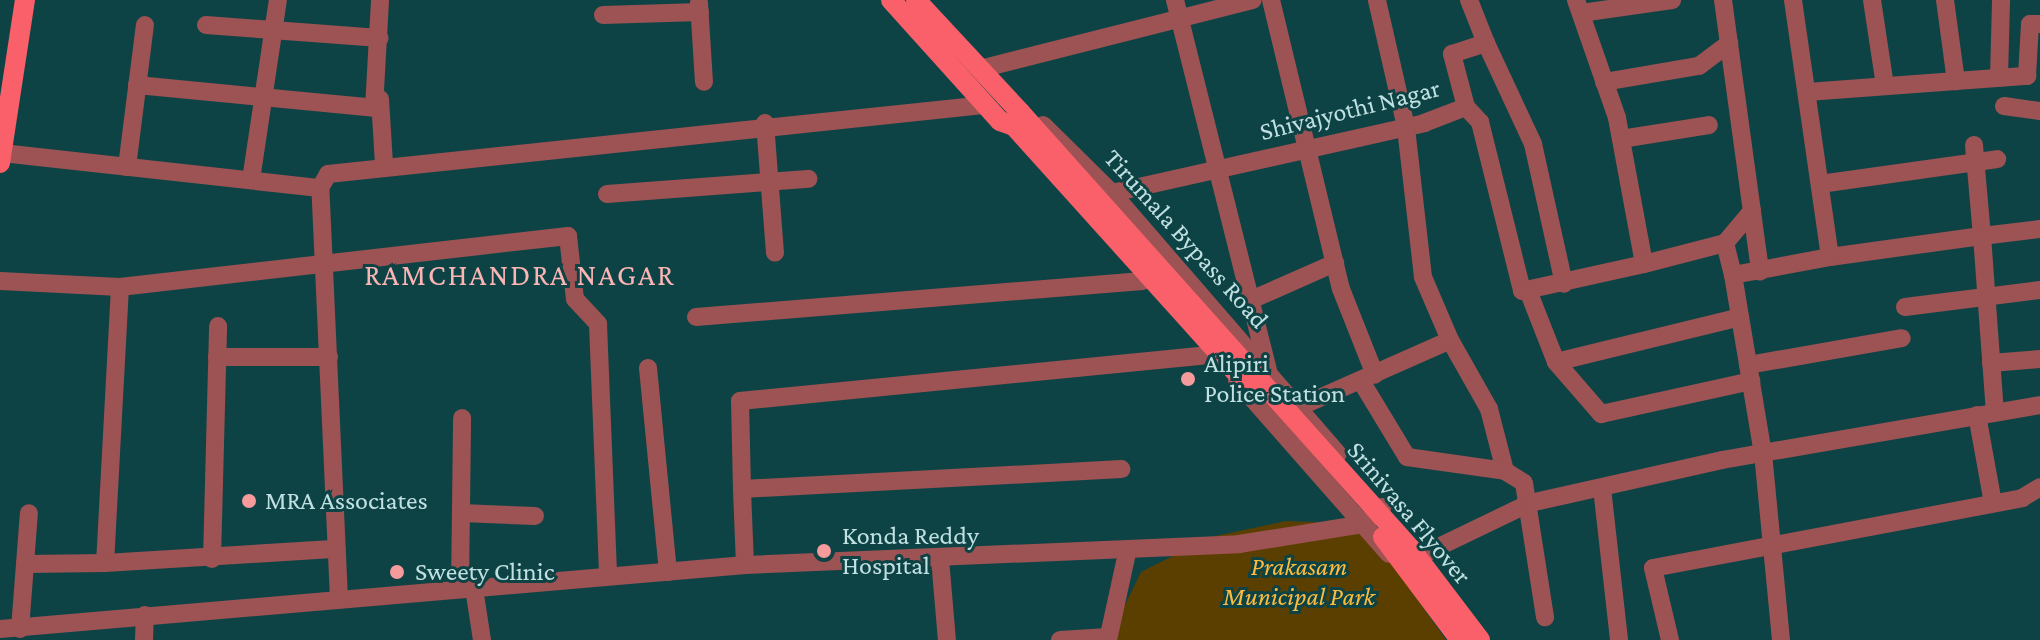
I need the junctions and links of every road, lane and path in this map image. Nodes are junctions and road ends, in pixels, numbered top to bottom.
1 (25, 0) edge
2 (278, 0) edge
3 (380, 0) edge
4 (1175, 0) edge
5 (1253, 0) edge
6 (1271, 0) edge
7 (1377, 0) edge
8 (1469, 0) edge
9 (1672, 0) edge
10 (1723, 0) edge
11 (1793, 0) edge
12 (1872, 0) edge
13 (1945, 0) edge
14 (2001, 0) edge
15 (905, 2) edge
16 (700, 6) edge
17 (1578, 6) edge
18 (603, 15) dead end
19 (1181, 23) junction
20 (2040, 24) edge
21 (145, 25) dead end
22 (206, 25) dead end
23 (273, 32) junction
24 (380, 38) junction
25 (1486, 43) junction
26 (1729, 43) junction
27 (984, 68) junction
28 (1999, 78) junction
29 (1956, 81) junction
30 (704, 82) dead end
31 (1604, 82) junction
32 (137, 85) junction
33 (1885, 86) junction
34 (1807, 92) junction
35 (263, 99) junction
36 (380, 99) junction
37 (985, 105) junction
38 (2004, 106) dead end
39 (1466, 107) junction
40 (2040, 111) edge
41 (1012, 113) junction
42 (765, 123) junction
43 (1709, 125) dead end
44 (1406, 127) junction
45 (1621, 139) junction
46 (1309, 146) junction
47 (1974, 153) junction
48 (1, 158) edge
49 (1997, 159) dead end
50 (384, 165) junction
51 (127, 167) junction
52 (1216, 169) junction
53 (808, 179) dead end
54 (251, 180) junction
55 (769, 182) junction
56 (1820, 184) junction
57 (320, 188) junction
58 (1112, 193) junction
59 (607, 194) dead end
60 (1752, 211) junction
61 (2040, 229) edge
62 (1982, 236) junction
63 (1725, 243) junction
64 (775, 253) dead end
65 (1830, 257) junction
66 (325, 260) junction
67 (1335, 263) junction
68 (1644, 264) junction
69 (1760, 271) junction
70 (1733, 275) junction
71 (0, 281) edge
72 (1143, 281) junction
73 (1564, 284) junction
74 (120, 287) junction
75 (2040, 290) edge
76 (1529, 293) junction
77 (1986, 297) junction
78 (1251, 300) junction
79 (1905, 307) dead end
80 (696, 317) dead end
81 (1740, 317) junction
82 (218, 326) dead end
83 (1902, 338) dead end
84 (1450, 340) junction
85 (1212, 355) junction
86 (217, 357) junction
87 (329, 357) junction
88 (2040, 359) edge
89 (1556, 362) junction
90 (1991, 363) junction
91 (648, 368) dead end
92 (1270, 372) junction
93 (1750, 373) junction
94 (1368, 378) junction
95 (2040, 405) edge
96 (1299, 407) junction
97 (1986, 413) junction
98 (462, 418) dead end
99 (1763, 454) junction
100 (1121, 469) dead end
101 (1505, 471) junction
102 (2040, 487) edge
103 (1602, 488) junction
104 (742, 489) junction
105 (1530, 503) junction
106 (1993, 503) junction
107 (1382, 507) junction
108 (29, 513) dead end
109 (461, 513) junction
110 (535, 516) dead end
111 (1364, 524) junction
112 (1767, 545) junction
113 (337, 549) junction
114 (1127, 553) junction
115 (1426, 553) junction
116 (212, 559) junction
117 (940, 559) junction
118 (105, 563) junction
119 (25, 564) junction
120 (745, 565) junction
121 (668, 572) junction
122 (608, 576) junction
123 (467, 588) junction
124 (339, 599) junction
125 (145, 615) junction
126 (1545, 617) dead end
127 (0, 629) edge
128 (20, 629) junction
129 (1108, 638) edge
130 (144, 640) edge
131 (482, 640) edge
132 (947, 640) edge
133 (1060, 640) edge
134 (1453, 640) edge
135 (1460, 640) edge
136 (1480, 640) edge
137 (1490, 640) edge
138 (1619, 640) edge
139 (1670, 640) edge
140 (1781, 640) edge

1 - 48 main road
2 - 23 street
3 - 24 street
4 - 19 street
5 - 19 street
6 - 46 street
7 - 44 street
8 - 25 street
9 - 17 street
10 - 26 street
11 - 34 street
12 - 33 street
13 - 29 street
14 - 28 street
15 - 27 main road, Tirumala Bypass Road
15 - 37 main road, Tirumala Bypass Road
16 - 18 street
16 - 30 street
17 - 31 street
19 - 27 street
19 - 52 street
20 - 28 street
21 - 32 street
22 - 23 street
23 - 24 street
23 - 35 street
24 - 36 street
25 - 39 street, Shivajyothi Nagar
25 - 73 street
26 - 31 street
26 - 60 street
27 - 41 main road, Tirumala Bypass Road
28 - 29 street
29 - 33 street
31 - 45 street
32 - 35 street
32 - 51 street
33 - 34 street
34 - 56 street
35 - 36 street
35 - 54 street
36 - 50 street
37 - 41 main road, Tirumala Bypass Road
37 - 42 street
38 - 40 street
39 - 44 street, Shivajyothi Nagar
39 - 76 street
41 - 58 street, Tirumala Bypass Road
41 - 72 street, Tirumala Bypass Road
41 - 135 main road, Srinivasa Flyover, bridge
41 - 136 main road, Srinivasa Flyover, bridge
42 - 50 street
42 - 55 street
43 - 45 street
44 - 46 street, Shivajyothi Nagar
44 - 84 street
45 - 68 street
46 - 52 street, Shivajyothi Nagar
46 - 67 street
47 - 49 street
47 - 56 street
47 - 62 street
48 - 51 street
50 - 57 street
51 - 54 street
52 - 58 street, Shivajyothi Nagar
52 - 78 street
53 - 55 street
54 - 57 street
55 - 59 street
55 - 64 street
56 - 65 street
57 - 66 street
58 - 92 street, Tirumala Bypass Road
60 - 63 street
60 - 69 street
61 - 62 street
62 - 65 street
62 - 77 street
63 - 68 street
63 - 70 street
65 - 69 street
66 - 74 street
66 - 87 street
66 - 122 street
67 - 78 street
67 - 94 street
68 - 73 street
69 - 70 street
70 - 81 street
71 - 74 street
72 - 80 street
72 - 85 street, Tirumala Bypass Road
73 - 76 street
74 - 118 street
75 - 77 street
76 - 89 street
77 - 79 street
77 - 90 street
78 - 92 street
81 - 89 street
81 - 93 street
82 - 86 street
83 - 93 street
84 - 94 street
84 - 101 street
85 - 104 street
85 - 111 street, Tirumala Bypass Road
86 - 87 street
86 - 116 street
87 - 113 street
88 - 90 street
89 - 93 street
90 - 97 street
91 - 121 street
92 - 96 street, Tirumala Bypass Road
93 - 99 street
94 - 96 street
94 - 101 street
95 - 97 street
96 - 107 street, Tirumala Bypass Road
97 - 99 street
97 - 106 street
98 - 109 street
99 - 103 street
99 - 112 street
100 - 104 street
101 - 105 street
102 - 106 street
103 - 105 street
103 - 138 street
104 - 120 street
105 - 115 street
105 - 126 street
106 - 112 street
107 - 111 street
107 - 115 street, Tirumala Bypass Road
108 - 119 street
109 - 110 street
109 - 123 street
111 - 114 street
111 - 134 street, Tirumala Bypass Road
112 - 139 street
112 - 140 street
113 - 116 street
113 - 124 street
114 - 117 street
114 - 129 street
115 - 137 street, Tirumala Bypass Road
116 - 118 street
117 - 120 street
117 - 132 street
118 - 119 street
119 - 128 street
120 - 121 street
121 - 122 street
122 - 123 street
123 - 124 street
123 - 131 street
124 - 125 street
125 - 128 street
125 - 130 street
127 - 128 street
129 - 133 street

